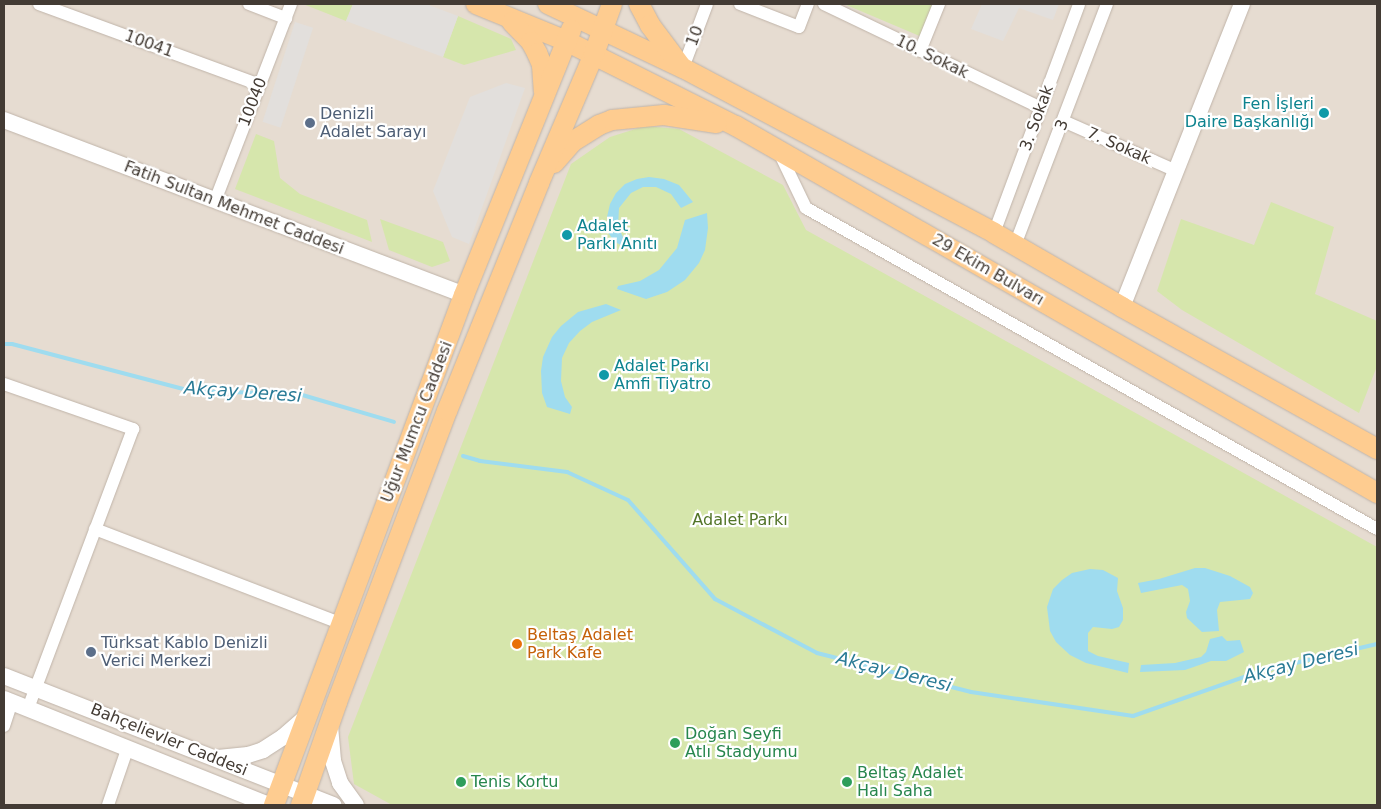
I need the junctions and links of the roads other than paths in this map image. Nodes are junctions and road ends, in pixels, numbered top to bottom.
1 (38, 4) edge
2 (249, 4) edge
3 (291, 4) edge
4 (476, 4) edge
5 (548, 4) edge
6 (612, 4) edge
7 (640, 4) edge
8 (707, 4) edge
9 (740, 4) edge
10 (808, 4) edge
11 (824, 4) edge
12 (939, 4) edge
13 (1078, 4) edge
14 (1106, 4) edge
15 (1242, 4) edge
16 (578, 10) edge
17 (502, 15) junction
18 (286, 18) junction
19 (603, 29) junction
20 (566, 41) junction
21 (920, 51) junction
22 (594, 54) junction
23 (683, 68) junction
24 (260, 85) junction
25 (545, 95) junction
26 (1040, 108) junction
27 (4, 120) edge
28 (1063, 121) junction
29 (736, 126) junction
30 (778, 149) junction
31 (1174, 170) junction
32 (539, 183) junction
33 (215, 200) junction
34 (994, 233) junction
35 (1015, 245) junction
36 (464, 295) junction
37 (1122, 307) junction
38 (4, 384) edge
39 (1377, 449) edge
40 (1377, 493) edge
41 (95, 529) junction
42 (1377, 529) edge
43 (340, 623) junction
44 (4, 676) edge
45 (35, 687) junction
46 (8, 700) edge
47 (28, 709) junction
48 (307, 715) junction
49 (330, 722) junction
50 (4, 726) edge
51 (128, 747) junction
52 (214, 758) junction
53 (281, 785) junction
54 (224, 786) junction
55 (302, 799) edge
56 (108, 805) edge
57 (235, 805) edge
58 (269, 805) edge
59 (274, 805) edge
60 (334, 805) edge
61 (356, 805) edge

1 - 24 street, 10041
2 - 18 street
3 - 18 street, 10040
4 - 17 main road, 29 Ekim Bulvarı
5 - 16 main road, 29 Ekim Bulvarı
6 - 19 main road, Uğur Mumcu Caddesi
7 - 23 main road
8 - 23 street, 10
9 - 10 street
11 - 21 street, 10. Sokak
12 - 21 street
13 - 26 street, 3. Sokak
14 - 28 street, 3
15 - 31 street
16 - 19 main road, 29 Ekim Bulvarı
16 - 20 main road, Uğur Mumcu Caddesi
17 - 20 main road, 29 Ekim Bulvarı
17 - 25 main road
18 - 24 street, 10040
19 - 22 main road, Uğur Mumcu Caddesi
19 - 23 main road, 29 Ekim Bulvarı
20 - 22 main road, 29 Ekim Bulvarı
20 - 25 main road, Uğur Mumcu Caddesi
21 - 26 street, 10. Sokak
22 - 29 main road, 29 Ekim Bulvarı
22 - 32 main road, Uğur Mumcu Caddesi
23 - 34 main road, 29 Ekim Bulvarı
24 - 33 street, 10040
25 - 36 main road, Uğur Mumcu Caddesi
26 - 34 street, 3. Sokak
27 - 33 street, Fatih Sultan Mehmet Caddesi
28 - 31 street, 7. Sokak
28 - 35 street, 3
29 - 30 main road, 29 Ekim Bulvarı
29 - 32 main road
30 - 40 main road, 29 Ekim Bulvarı
30 - 42 street
31 - 37 street
32 - 49 main road, Uğur Mumcu Caddesi
33 - 36 street, Fatih Sultan Mehmet Caddesi
34 - 35 main road, 29 Ekim Bulvarı
35 - 37 main road, 29 Ekim Bulvarı
36 - 43 main road, Uğur Mumcu Caddesi
37 - 39 main road, 29 Ekim Bulvarı
38 - 41 street
41 - 43 street
41 - 45 street
43 - 48 main road, Uğur Mumcu Caddesi
44 - 45 street, Bahçelievler Caddesi
45 - 47 street
45 - 52 street, Bahçelievler Caddesi
46 - 47 street, Bahçelievler Caddesi
46 - 50 street
47 - 51 street, Bahçelievler Caddesi
48 - 52 street
48 - 53 main road, Uğur Mumcu Caddesi
49 - 55 main road, Uğur Mumcu Caddesi
49 - 61 street
51 - 54 street, Bahçelievler Caddesi
51 - 56 street
52 - 53 street, Bahçelievler Caddesi
53 - 55 street, Bahçelievler Caddesi
53 - 59 main road, Uğur Mumcu Caddesi
54 - 57 street
54 - 58 street, Bahçelievler Caddesi
55 - 60 street, Bahçelievler Caddesi

